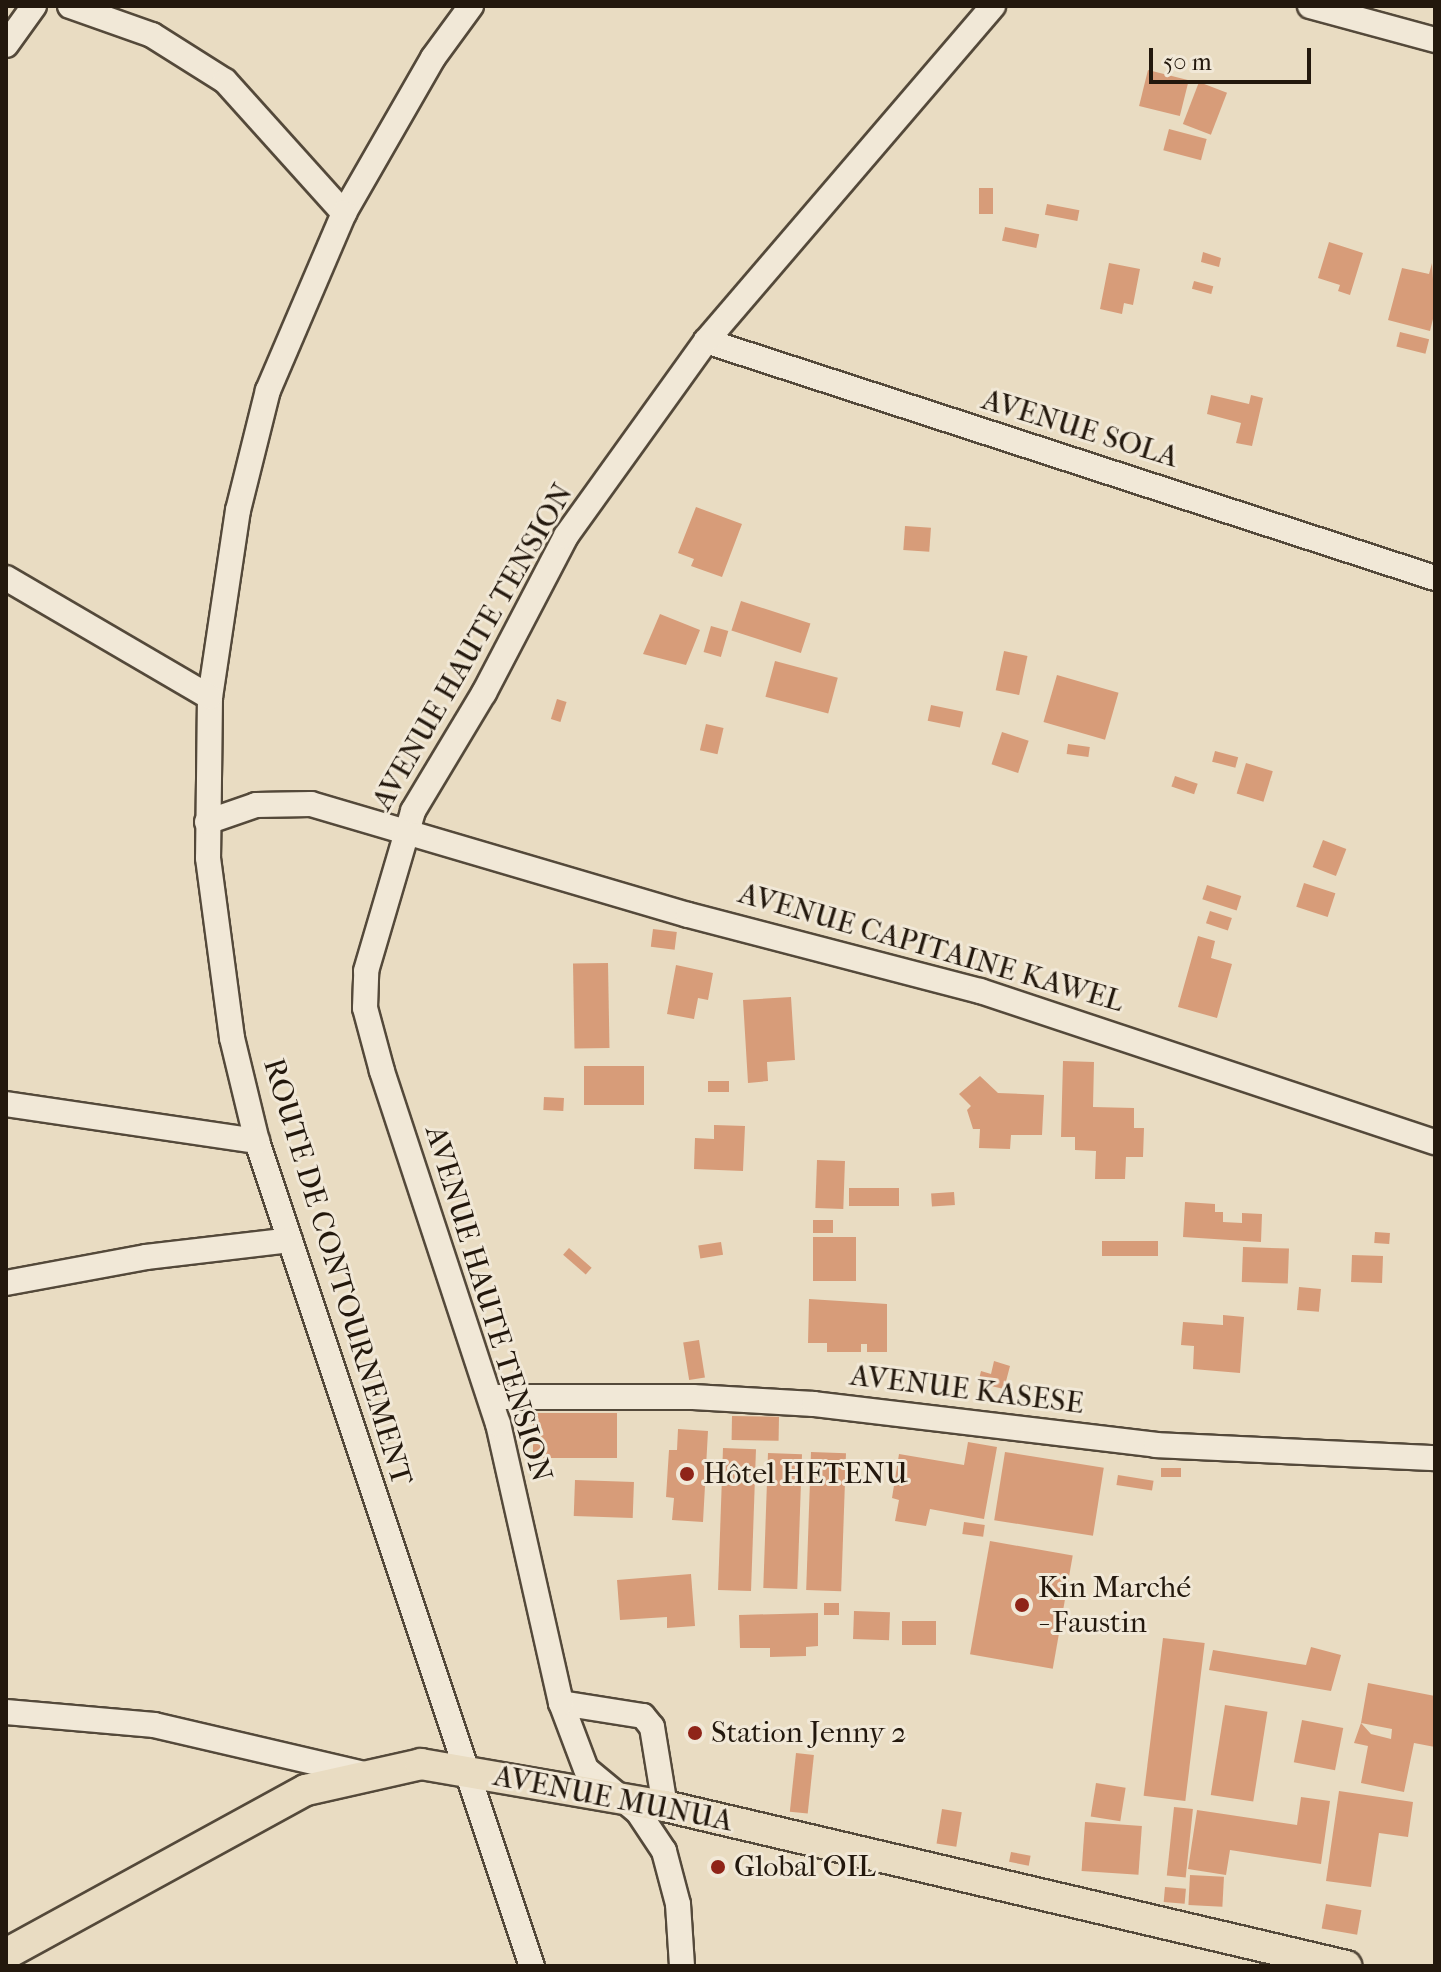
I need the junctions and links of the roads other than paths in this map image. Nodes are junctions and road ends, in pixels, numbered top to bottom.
1 (34, 6) edge
2 (70, 6) edge
3 (471, 6) edge
4 (993, 6) edge
5 (1310, 6) edge
6 (1435, 40) edge
7 (6, 45) edge
8 (344, 213) junction
9 (706, 341) junction
10 (6, 578) edge
11 (1435, 578) edge
12 (210, 697) junction
13 (207, 822) junction
14 (403, 834) junction
15 (6, 1104) edge
16 (257, 1141) junction
17 (1435, 1142) edge
18 (290, 1240) junction
19 (6, 1283) edge
20 (490, 1397) junction
21 (1435, 1458) edge
22 (561, 1703) junction
23 (6, 1712) edge
24 (465, 1771) junction
25 (369, 1775) junction
26 (612, 1796) junction
27 (665, 1806) junction
28 (6, 1954) edge
29 (532, 1966) edge
30 (682, 1966) edge
31 (1346, 1966) edge

1 - 7 street
2 - 8 street
3 - 8 street, ROUTE DE CONTOURNEMENT
4 - 9 street, AVENUE HAUTE TENSION
5 - 6 street
8 - 12 street, ROUTE DE CONTOURNEMENT
9 - 11 street, AVENUE SOLA
9 - 14 street, AVENUE HAUTE TENSION
10 - 12 street
12 - 13 street, ROUTE DE CONTOURNEMENT
13 - 14 street, AVENUE CAPITAINE KAWEL
13 - 16 street, ROUTE DE CONTOURNEMENT
14 - 17 street, AVENUE CAPITAINE KAWEL
14 - 20 street, AVENUE HAUTE TENSION
15 - 16 street
16 - 18 street, ROUTE DE CONTOURNEMENT
18 - 19 street
18 - 24 street, ROUTE DE CONTOURNEMENT
20 - 21 street, AVENUE KASESE
20 - 22 street, AVENUE HAUTE TENSION
22 - 26 street, AVENUE HAUTE TENSION
22 - 27 street
23 - 25 street
24 - 25 main road, AVENUE MUNUA
24 - 26 main road, AVENUE MUNUA
24 - 29 street, ROUTE DE CONTOURNEMENT
25 - 28 main road, AVENUE MUNUA
26 - 27 main road, AVENUE MUNUA
26 - 30 street, AVENUE HAUTE TENSION
27 - 31 main road, AVENUE MUNUA

